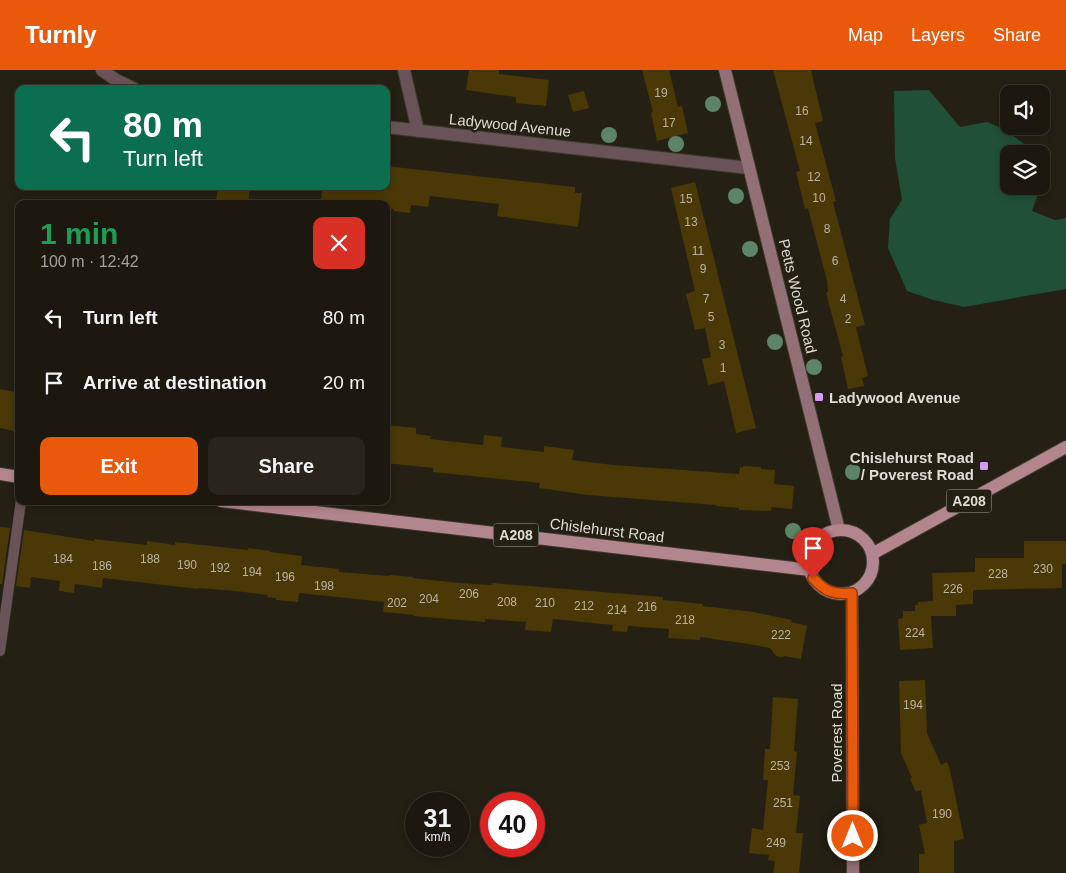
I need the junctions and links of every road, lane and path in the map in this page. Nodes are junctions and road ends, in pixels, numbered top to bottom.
1 (102, 70) edge
2 (404, 70) edge
3 (725, 70) edge
4 (127, 85) edge
5 (390, 128) edge
6 (418, 131) junction
7 (749, 168) junction
8 (1066, 447) edge
9 (0, 474) edge
10 (15, 476) edge
11 (20, 505) edge
12 (255, 505) edge
13 (839, 530) junction
14 (872, 554) junction
15 (810, 570) junction
16 (852, 593) junction
17 (0, 651) edge
18 (853, 873) edge

1 - 4 street
2 - 6 street
3 - 7 street, Petts Wood Road
5 - 6 street, Ladywood Avenue
6 - 7 street, Ladywood Avenue
7 - 13 street, Petts Wood Road
8 - 14 main road, A208
9 - 10 main road
11 - 17 lane
12 - 15 main road, Chislehurst Road / A208
13 - 14 main road
13 - 15 main road
14 - 16 main road
15 - 16 main road
16 - 18 street, Poverest Road

